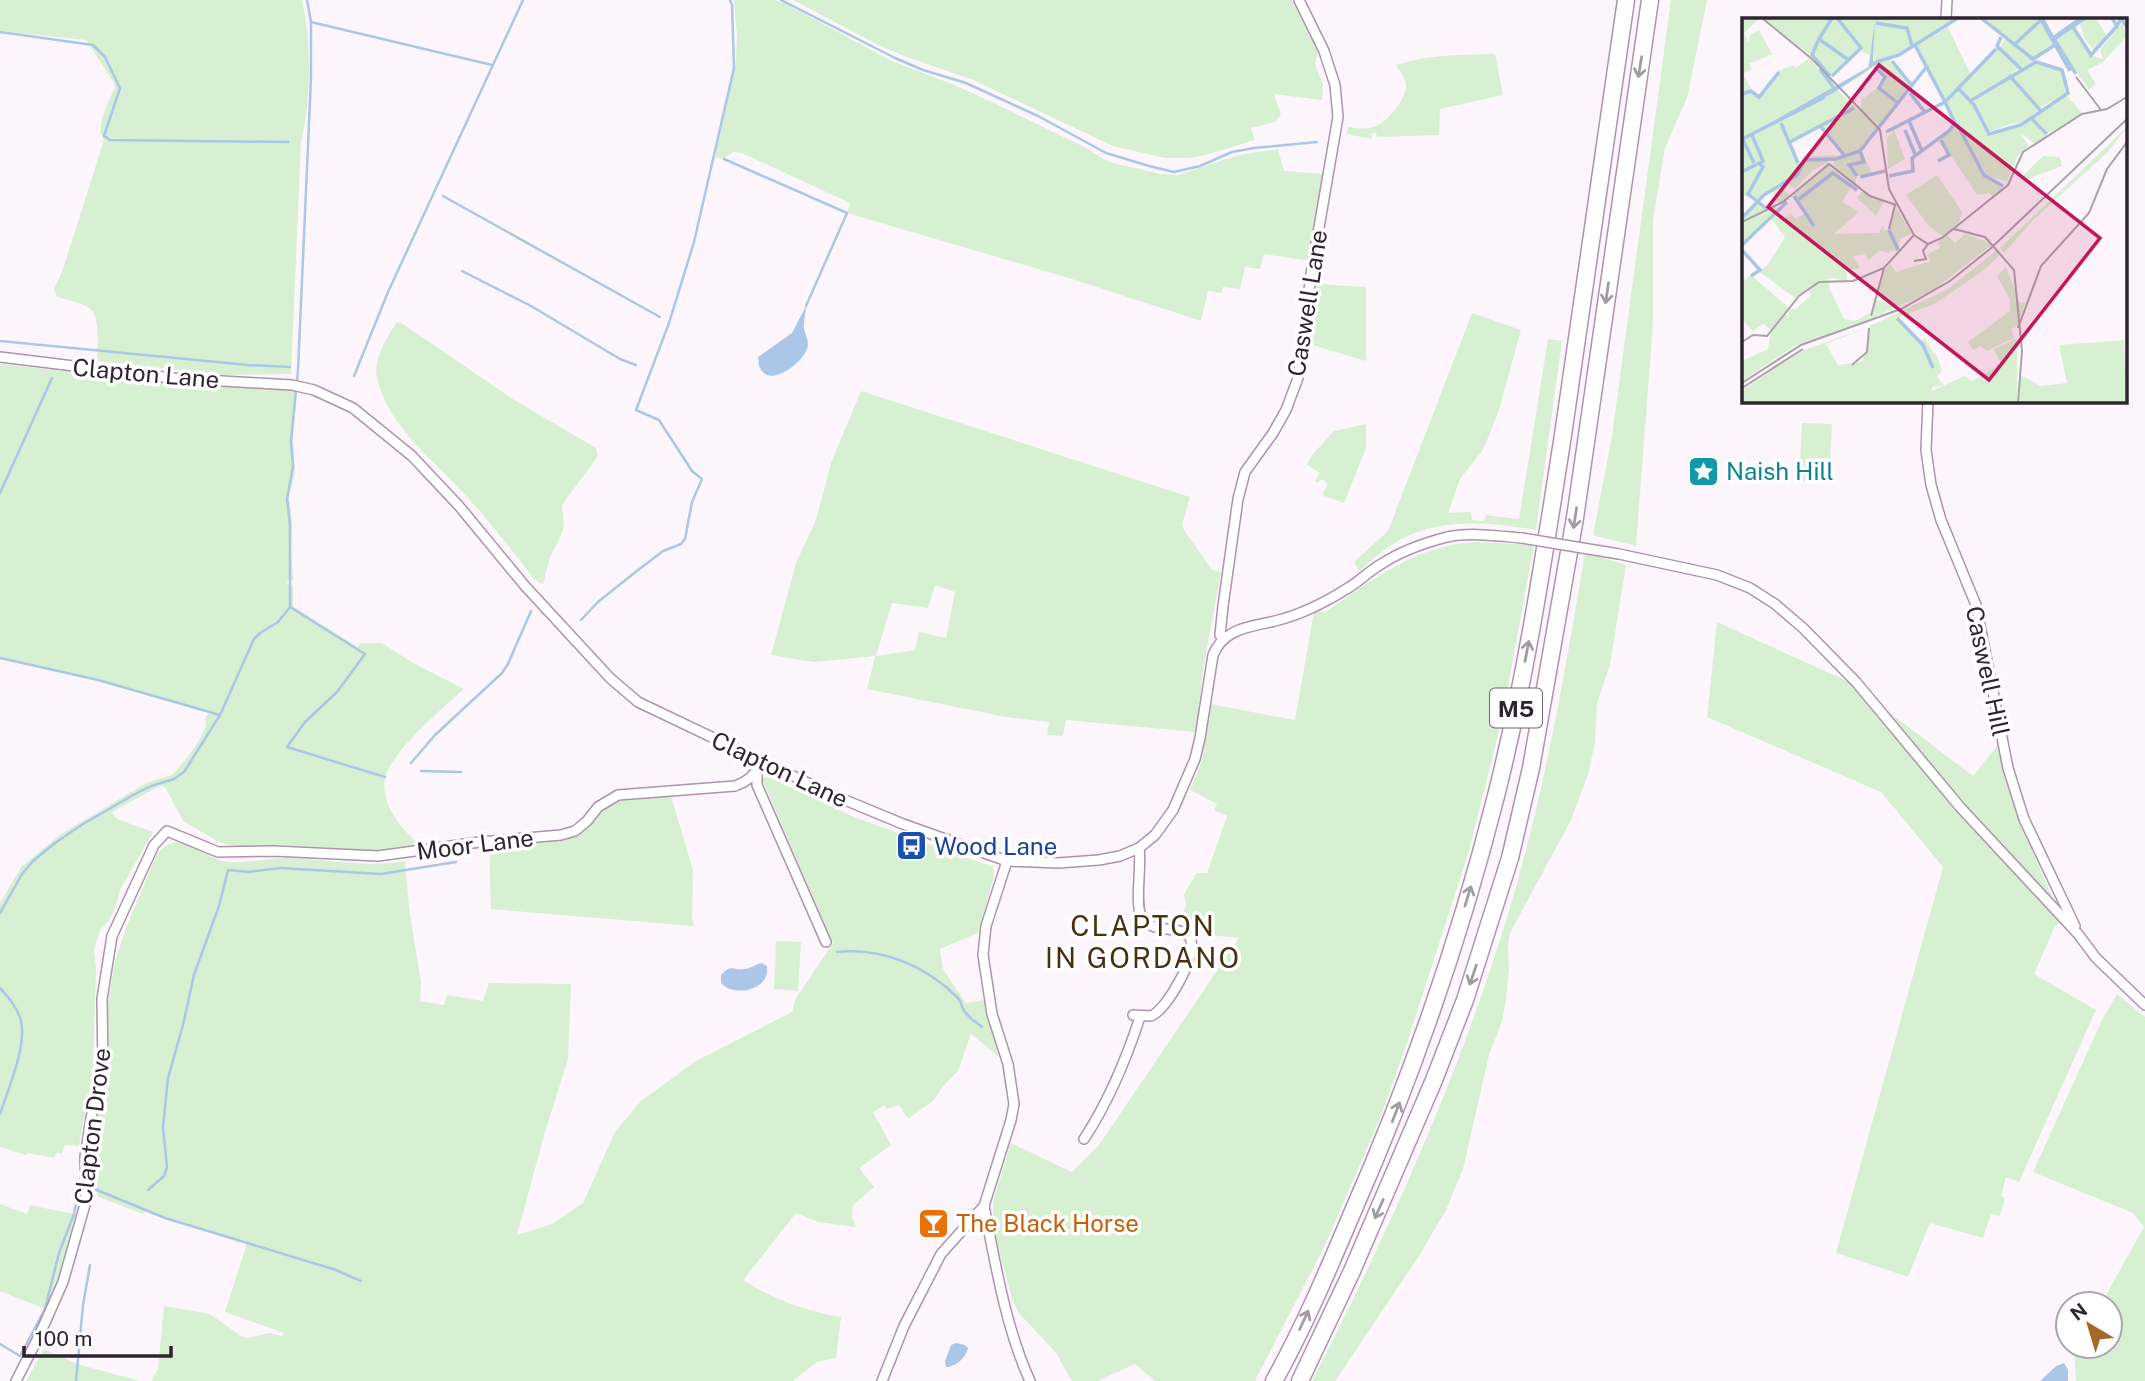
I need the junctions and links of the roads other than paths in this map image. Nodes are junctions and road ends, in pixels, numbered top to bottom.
1 (1299, 0) edge
2 (1626, 0) edge
3 (1650, 0) edge
4 (1947, 0) edge
5 (1946, 18) edge
6 (0, 357) edge
7 (1928, 402) edge
8 (1223, 640) junction
9 (760, 762) junction
10 (757, 772) junction
11 (167, 831) joint
12 (1139, 848) junction
13 (1007, 861) junction
14 (2078, 934) junction
15 (826, 943) dead end
16 (2145, 1004) edge
17 (1084, 1139) dead end
18 (984, 1206) junction
19 (16, 1381) edge
20 (882, 1381) edge
21 (1030, 1381) edge
22 (1274, 1381) edge
23 (1300, 1381) edge

1 - 8 street, Caswell Lane
22 -> 2 highway, M5
3 -> 23 highway, M5
4 - 5 street
6 - 9 street, Clapton Lane
7 - 14 street, Caswell Hill
8 - 12 street, Clapton Lane
8 - 14 street, bridge
9 - 10 street
9 - 13 street, Clapton Lane
10 - 11 street, Moor Lane
10 - 15 street
11 - 19 street, Clapton Drove
12 - 13 street, Clapton Lane
12 - 17 street
13 - 18 street
14 - 16 street
18 - 20 street
18 - 21 street

